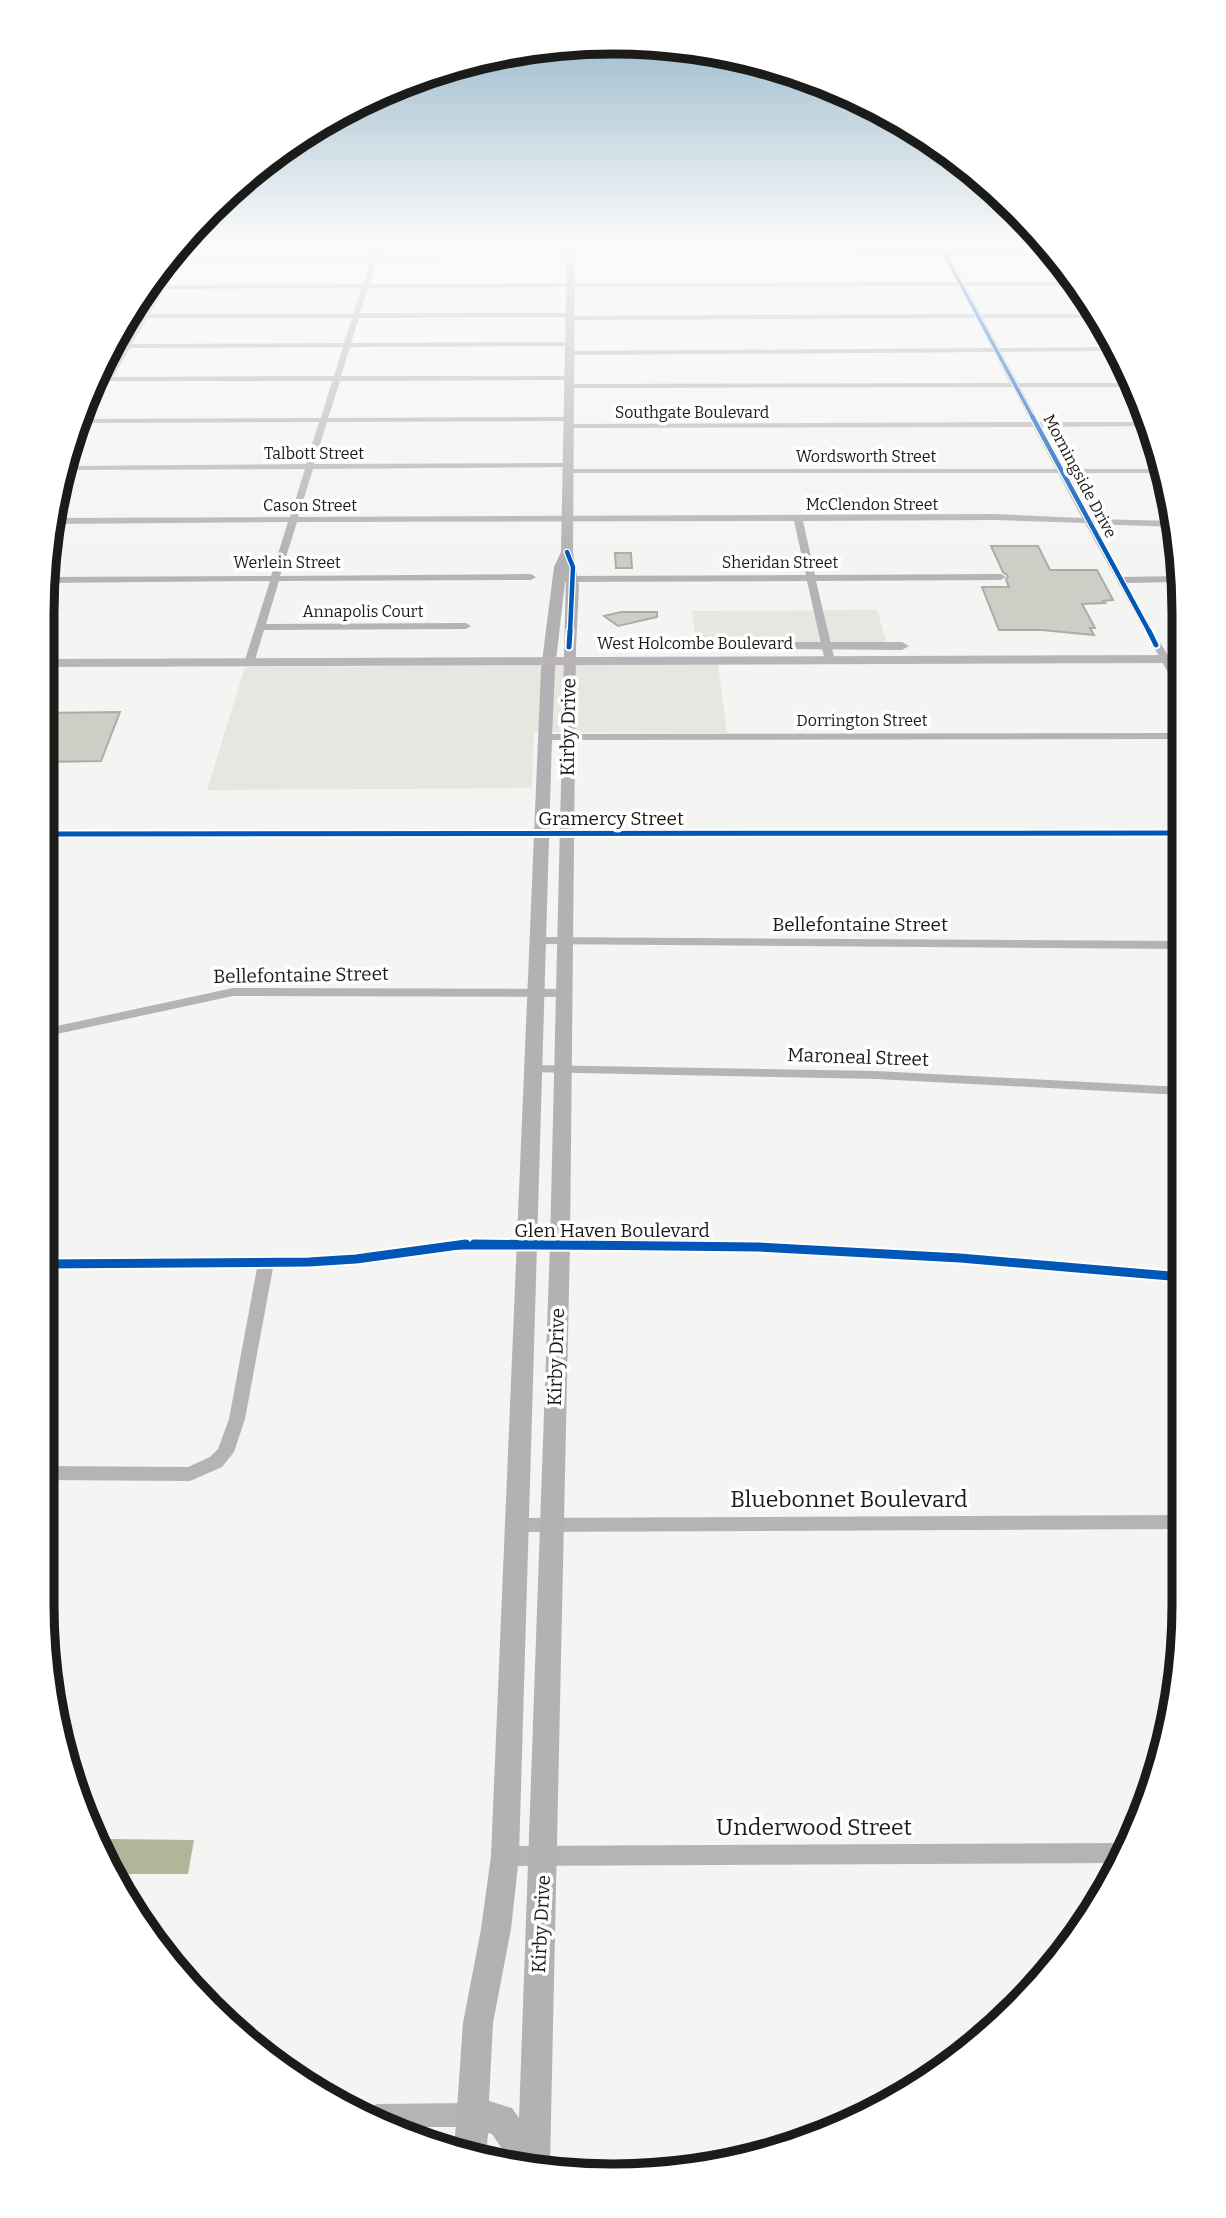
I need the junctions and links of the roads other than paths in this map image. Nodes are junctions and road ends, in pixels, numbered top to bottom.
1 (569, 349) edge
2 (996, 349) edge
3 (126, 350) edge
4 (346, 350) edge
5 (337, 378) junction
6 (108, 380) junction
7 (569, 382) junction
8 (1122, 384) edge
9 (1014, 385) junction
10 (99, 395) edge
11 (324, 420) junction
12 (89, 421) edge
13 (568, 423) junction
14 (1139, 424) edge
15 (1037, 425) junction
16 (310, 467) junction
17 (73, 468) edge
18 (568, 468) junction
19 (1061, 471) junction
20 (1154, 471) edge
21 (294, 519) junction
22 (567, 519) junction
23 (798, 519) junction
24 (62, 521) edge
25 (1090, 522) junction
26 (1164, 524) edge
27 (1001, 577) dead end
28 (276, 578) junction
29 (531, 578) dead end
30 (811, 578) junction
31 (566, 579) junction
32 (1171, 579) edge
33 (55, 580) edge
34 (1119, 580) junction
35 (466, 626) dead end
36 (261, 627) junction
37 (1156, 645) junction
38 (1172, 645) edge
39 (54, 649) edge
40 (828, 653) junction
41 (551, 654) junction
42 (569, 654) junction
43 (252, 656) junction
44 (1172, 659) edge
45 (54, 663) edge
46 (1172, 736) edge
47 (545, 737) junction
48 (568, 737) junction
49 (1172, 833) edge
50 (54, 834) edge
51 (542, 834) junction
52 (568, 834) junction
53 (538, 941) junction
54 (566, 941) junction
55 (1172, 945) edge
56 (537, 992) junction
57 (564, 992) junction
58 (54, 1030) edge
59 (533, 1069) junction
60 (563, 1070) junction
61 (1172, 1091) edge
62 (560, 1244) junction
63 (526, 1245) junction
64 (266, 1263) junction
65 (54, 1264) edge
66 (1172, 1276) edge
67 (54, 1473) edge
68 (1172, 1522) edge
69 (517, 1525) junction
70 (551, 1525) junction
71 (1113, 1853) edge
72 (544, 1854) junction
73 (505, 1856) junction
74 (471, 2115) junction
75 (388, 2116) edge
76 (470, 2146) edge
77 (519, 2156) edge
78 (534, 2158) edge

1 - 7 main road, Kirby Drive
2 - 9 street, Morningside Drive
3 - 6 street
4 - 5 street
5 - 6 street
5 - 7 street
5 - 11 street
6 - 10 street
7 - 9 street
7 - 13 main road, Kirby Drive
8 - 9 street
9 - 15 street, Morningside Drive
11 - 12 street, Southgate Boulevard
11 - 13 street, Southgate Boulevard
11 - 16 street
13 - 15 street, Southgate Boulevard
13 - 18 main road, Kirby Drive
14 - 15 street, Southgate Boulevard
15 - 19 street, Morningside Drive
16 - 17 street, Talbott Street
16 - 18 street, Talbott Street
16 - 21 street
18 - 19 street, Wordsworth Street
18 - 22 main road, Kirby Drive
19 - 20 street, Wordsworth Street
19 - 25 street, Morningside Drive
21 - 22 street, Cason Street
21 - 24 street, Cason Street
21 - 28 street
22 - 23 street, McClendon Street
22 - 31 main road, Kirby Drive
23 - 25 street, McClendon Street
23 - 30 street
25 - 26 street, McClendon Street
25 - 34 street, Morningside Drive
27 - 30 street, Sheridan Street
28 - 29 street, Werlein Street
28 - 33 street, Werlein Street
28 - 36 street
30 - 31 street, Sheridan Street
30 - 40 street
31 - 41 main road, Kirby Drive
31 - 42 main road, Kirby Drive
32 - 34 street
34 - 37 street, Morningside Drive
35 - 36 street, Annapolis Court
36 - 43 street
37 - 38 main road, West Holcombe Boulevard
37 - 40 main road, West Holcombe Boulevard
37 - 44 street, Morningside Drive
39 - 43 main road, West Holcombe Boulevard
40 - 42 main road, West Holcombe Boulevard
40 - 44 main road, West Holcombe Boulevard
41 - 42 main road, West Holcombe Boulevard
41 - 43 main road, West Holcombe Boulevard
41 - 47 main road, Kirby Drive
42 - 48 main road, Kirby Drive
43 - 45 main road, West Holcombe Boulevard
46 - 48 street, Dorrington Street
47 - 48 street, Dorrington Street
47 - 51 main road, Kirby Drive
48 - 52 main road, Kirby Drive
49 - 52 street, Gramercy Street
50 - 51 street, Gramercy Street
51 - 52 street, Gramercy Street
51 - 53 main road, Kirby Drive
52 - 54 main road, Kirby Drive
53 - 54 street, Bellefontaine Street
53 - 56 main road, Kirby Drive
54 - 55 street, Bellefontaine Street
54 - 57 main road, Kirby Drive
56 - 57 street, Bellefontaine Street
56 - 58 street, Bellefontaine Street
56 - 59 main road, Kirby Drive
57 - 60 main road, Kirby Drive
59 - 60 street, Maroneal Street
59 - 63 main road, Kirby Drive
60 - 61 street, Maroneal Street
60 - 62 main road, Kirby Drive
62 - 63 street, Glen Haven Boulevard
62 - 66 street, Glen Haven Boulevard
62 - 70 main road, Kirby Drive
63 - 64 street, Glen Haven Boulevard
63 - 69 main road, Kirby Drive
64 - 65 street, Glen Haven Boulevard
64 - 67 street
68 - 70 street, Bluebonnet Boulevard
69 - 70 street, Bluebonnet Boulevard
69 - 73 main road, Kirby Drive
70 - 72 main road, Kirby Drive
71 - 72 street, Underwood Street
72 - 73 street, Underwood Street
72 - 78 main road, Kirby Drive
73 - 74 main road, Kirby Drive
74 - 75 street
74 - 76 main road, Kirby Drive
74 - 77 main road

